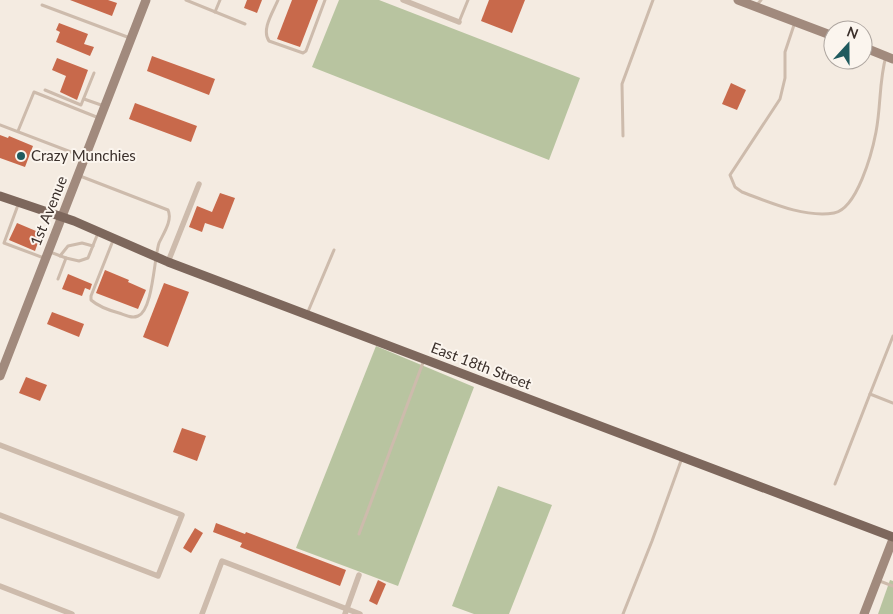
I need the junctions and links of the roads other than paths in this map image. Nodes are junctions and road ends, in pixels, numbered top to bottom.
1 (146, 0) edge
2 (186, 0) edge
3 (220, 0) edge
4 (278, 0) edge
5 (326, 0) edge
6 (403, 0) edge
7 (468, 0) edge
8 (653, 0) edge
9 (738, 0) edge
10 (758, 3) edge
11 (42, 5) dead end
12 (215, 12) junction
13 (459, 22) joint
14 (796, 22) junction
15 (245, 24) dead end
16 (823, 32) edge
17 (130, 39) junction
18 (873, 51) edge
19 (889, 57) edge
20 (94, 73) dead end
21 (45, 90) dead end
22 (83, 99) junction
23 (104, 107) junction
24 (100, 118) junction
25 (0, 125) edge
26 (18, 131) junction
27 (623, 136) dead end
28 (85, 157) junction
29 (78, 175) junction
30 (199, 184) dead end
31 (0, 196) edge
32 (20, 202) junction
33 (61, 216) junction
34 (99, 231) junction
35 (114, 238) junction
36 (92, 246) junction
37 (334, 250) dead end
38 (46, 254) junction
39 (60, 256) junction
40 (66, 258) junction
41 (157, 258) junction
42 (168, 262) junction
43 (58, 279) dead end
44 (306, 315) junction
45 (893, 336) edge
46 (424, 360) junction
47 (0, 376) edge
48 (870, 394) junction
49 (893, 403) edge
50 (0, 445) edge
51 (682, 458) junction
52 (835, 484) dead end
53 (0, 514) edge
54 (359, 534) dead end
55 (893, 538) edge
56 (360, 575) dead end
57 (877, 580) junction
58 (0, 586) edge
59 (893, 586) edge
60 (346, 611) edge
61 (72, 614) edge
62 (202, 614) edge
63 (360, 614) edge
64 (622, 614) edge
65 (864, 614) edge

1 - 17 main road, 1st Avenue
2 - 12 lane
3 - 12 lane
4 - 5 lane
6 - 13 street
7 - 13 lane
8 - 27 lane
9 - 10 main road
10 - 14 main road
11 - 17 lane
12 - 15 lane
14 - 16 main road
14 - 19 lane
17 - 23 main road, 1st Avenue
18 - 19 main road
20 - 22 lane
21 - 22 lane
22 - 23 lane
23 - 24 main road, 1st Avenue
24 - 26 lane
24 - 28 main road, 1st Avenue
25 - 26 lane
26 - 28 lane
28 - 29 main road, 1st Avenue
29 - 33 main road, 1st Avenue
29 - 41 lane
30 - 42 street
31 - 32 main road, East 18th Street
32 - 33 main road, East 18th Street
32 - 38 lane
33 - 34 main road, East 18th Street
33 - 38 main road, 1st Avenue
34 - 35 main road, East 18th Street
34 - 36 lane
35 - 41 main road, East 18th Street
35 - 41 lane
36 - 39 lane
36 - 40 lane
37 - 44 lane
38 - 39 lane
38 - 47 main road, 1st Avenue
39 - 40 lane
40 - 43 lane
41 - 42 main road, East 18th Street
42 - 44 main road, East 18th Street
44 - 46 main road, East 18th Street
45 - 48 lane
46 - 51 main road, East 18th Street
46 - 54 lane
48 - 49 lane
48 - 52 lane
50 - 53 street
51 - 55 main road, East 18th Street
51 - 64 lane
55 - 57 main road
56 - 60 street
57 - 59 lane
57 - 65 main road
58 - 61 street
60 - 62 street
60 - 63 street

